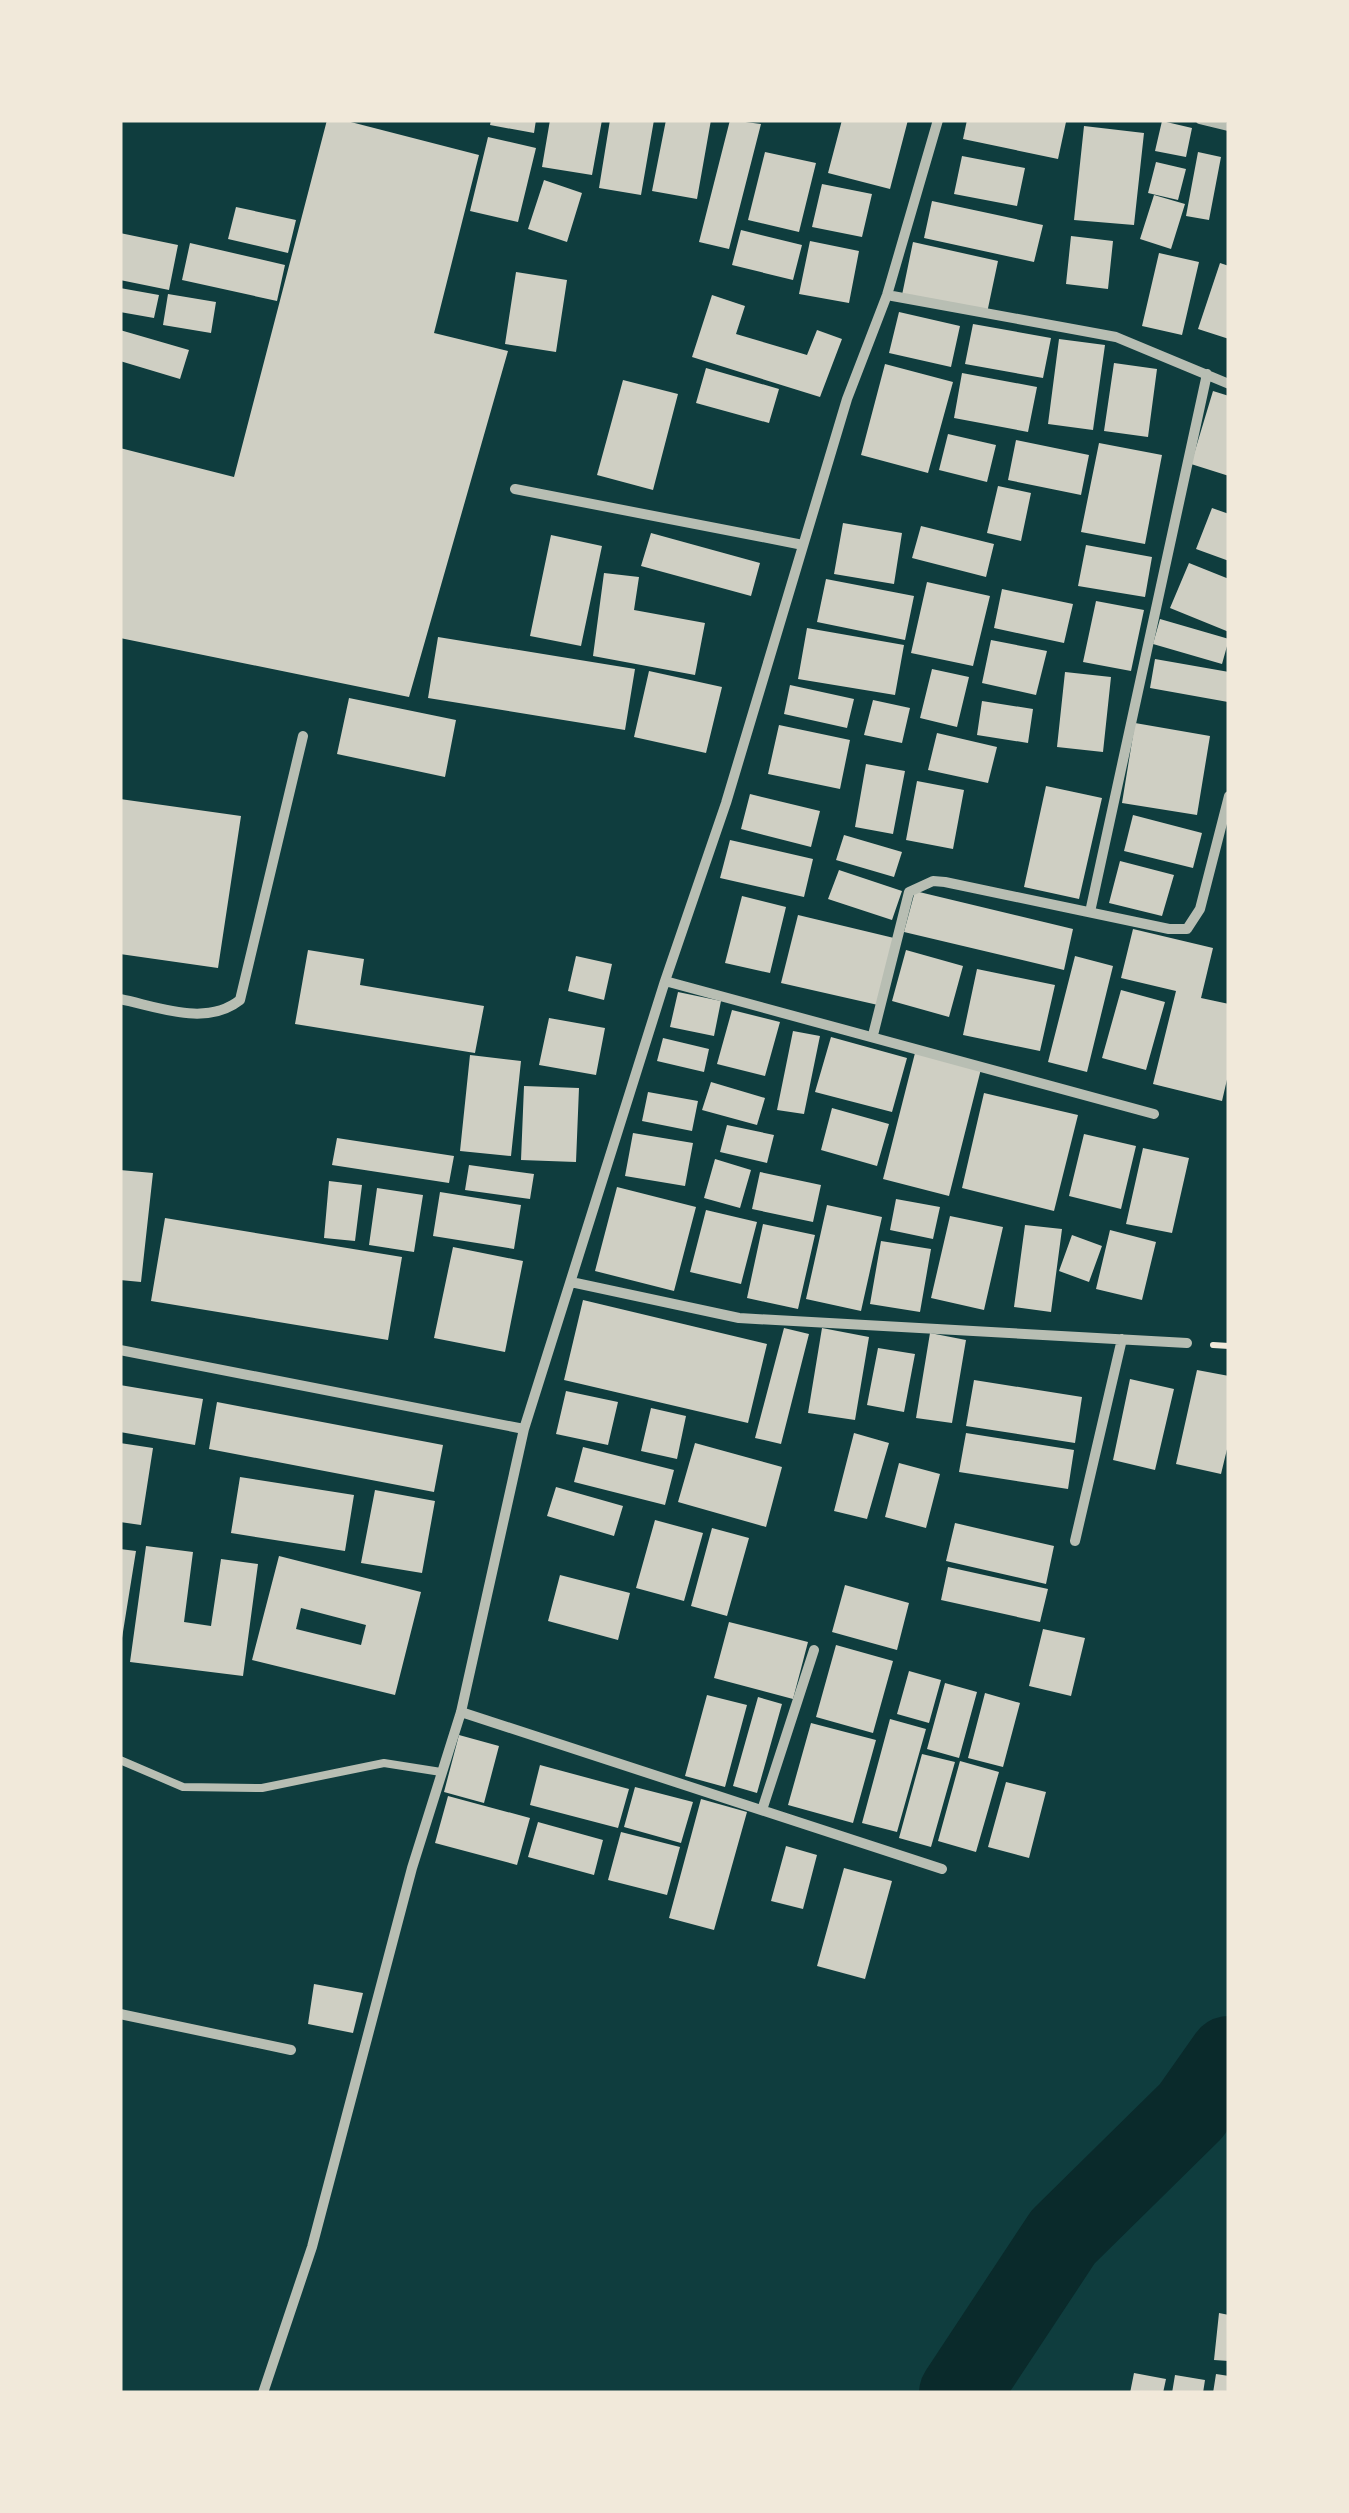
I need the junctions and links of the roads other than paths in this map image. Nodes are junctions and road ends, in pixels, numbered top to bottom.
1 (938, 120) edge
2 (1200, 120) edge
3 (1229, 126) edge
4 (887, 295) junction
5 (1207, 374) junction
6 (1229, 384) edge
7 (514, 489) dead end
8 (804, 545) junction
9 (303, 736) dead end
10 (1229, 796) edge
11 (1090, 912) junction
12 (665, 980) junction
13 (120, 999) edge
14 (873, 1035) junction
15 (1154, 1114) dead end
16 (571, 1282) junction
17 (1122, 1339) junction
18 (1186, 1343) dead end
19 (120, 1350) edge
20 (524, 1429) junction
21 (1075, 1541) dead end
22 (814, 1650) dead end
23 (461, 1712) junction
24 (120, 1760) edge
25 (441, 1772) junction
26 (762, 1810) junction
27 (942, 1869) dead end
28 (120, 2014) edge
29 (291, 2050) dead end
30 (263, 2393) edge

1 - 4 street
2 - 3 lane
4 - 5 street
4 - 8 street
5 - 6 street
5 - 11 street
7 - 8 street
8 - 12 street
9 - 13 street
10 - 11 street
11 - 14 street
12 - 14 street
12 - 16 street
14 - 15 street
16 - 17 street
16 - 20 street
17 - 18 street
17 - 21 street
19 - 20 street
20 - 23 street
22 - 26 street
23 - 25 street
23 - 26 street
24 - 25 lane
25 - 30 street
26 - 27 street
28 - 29 street

